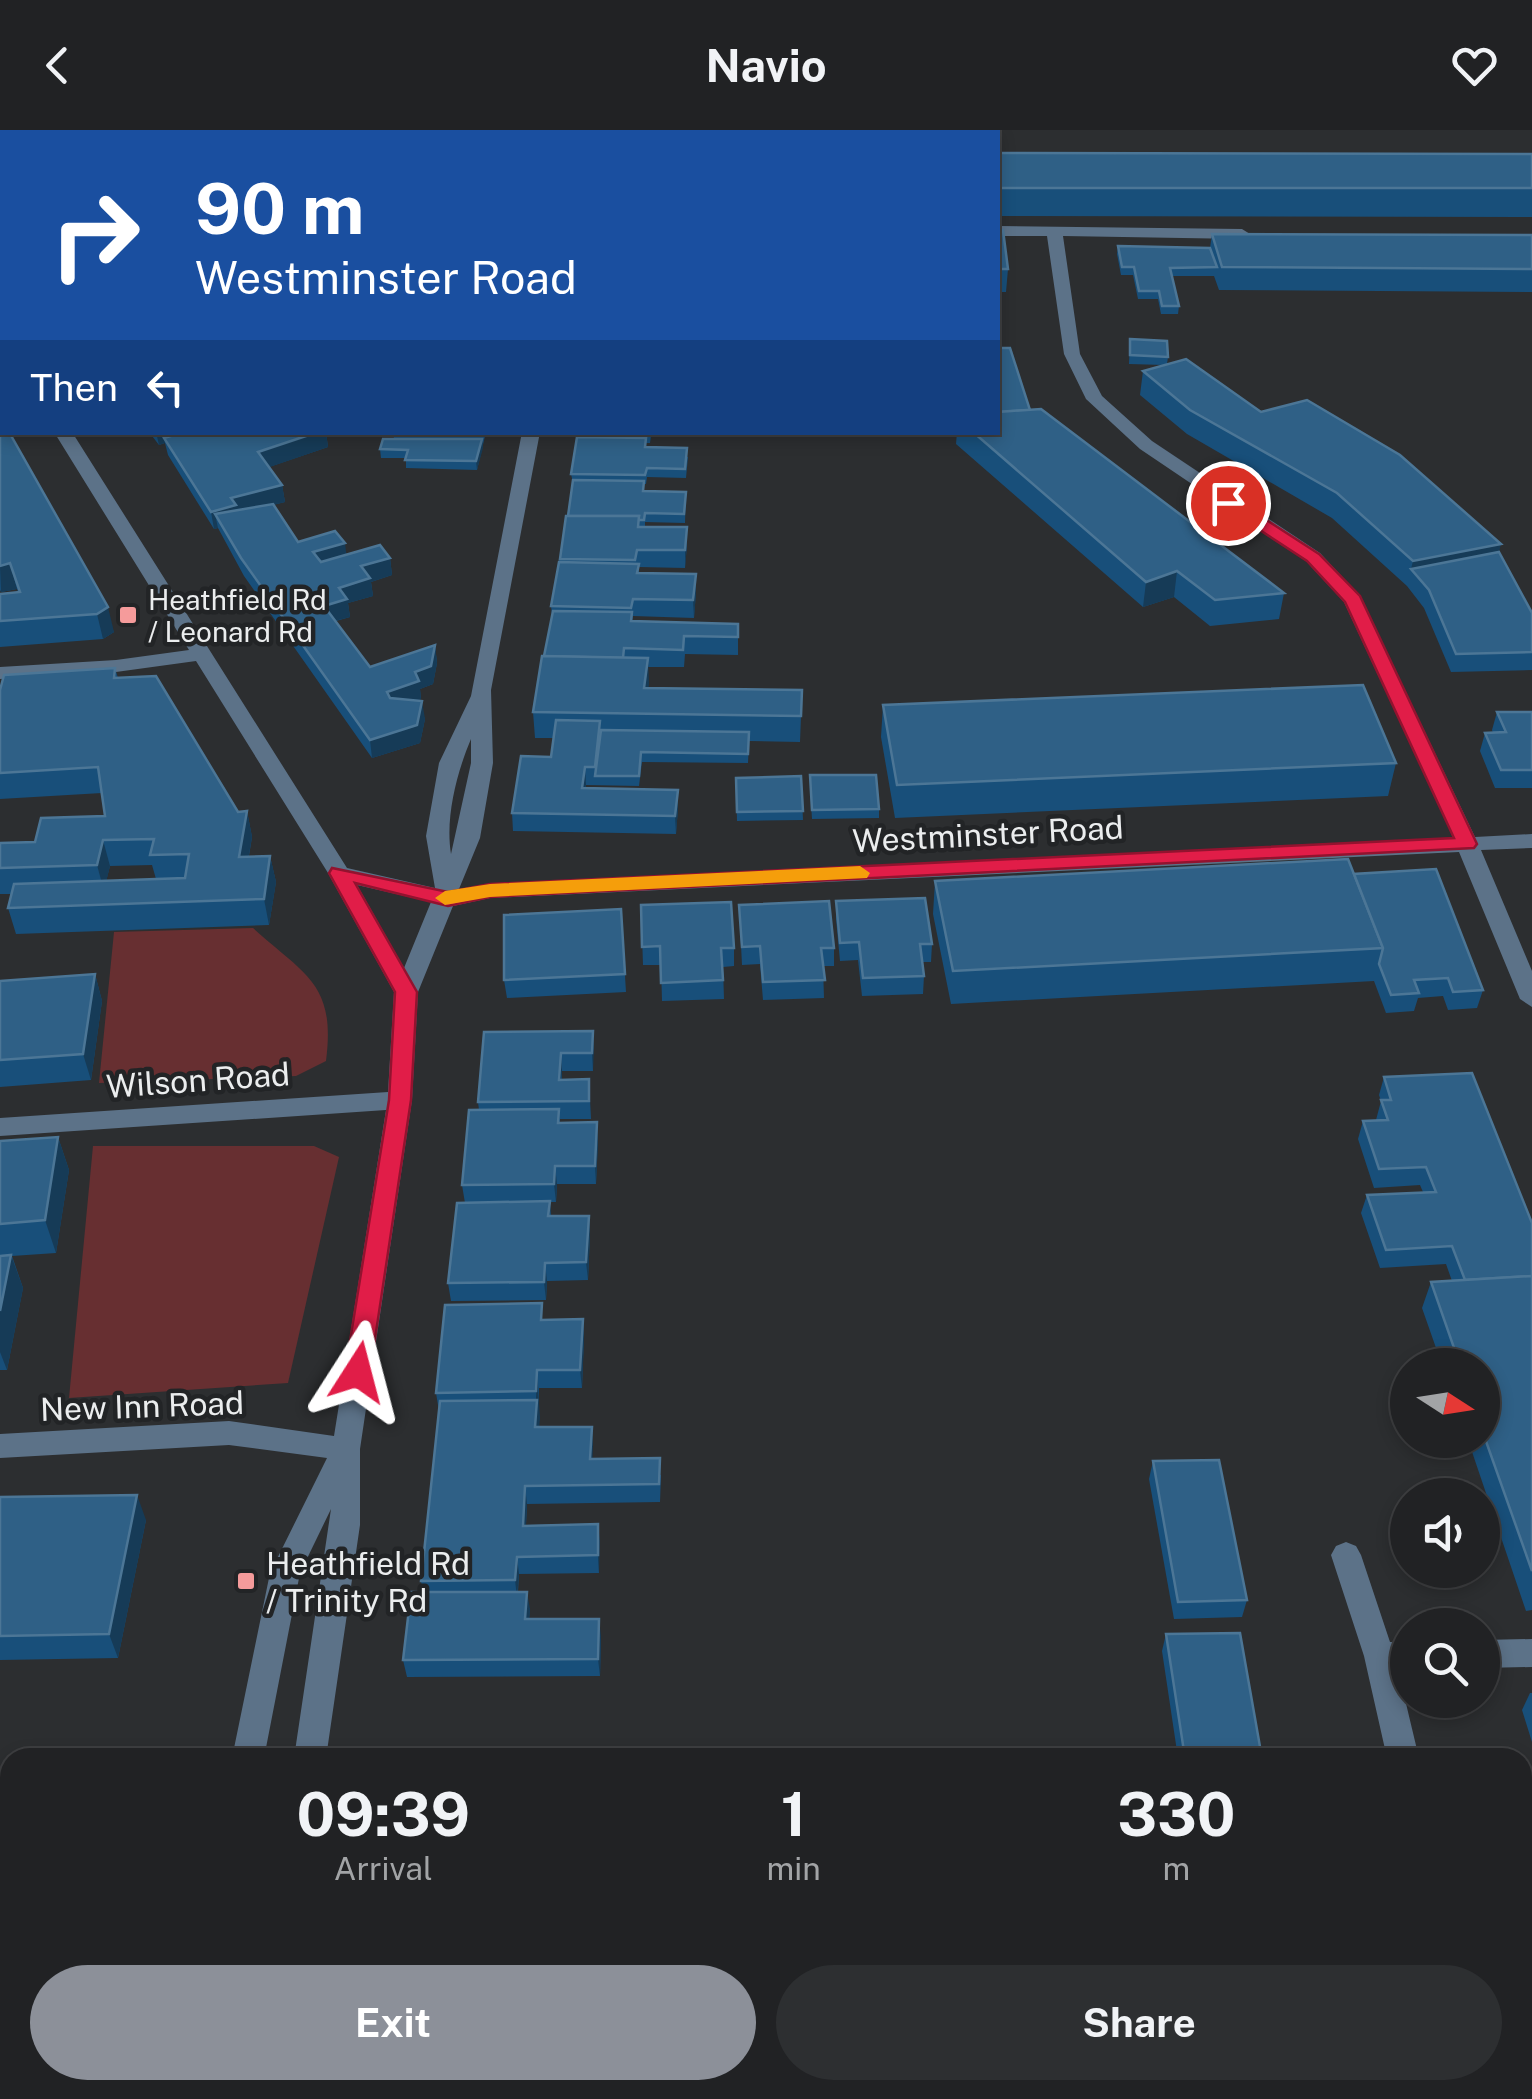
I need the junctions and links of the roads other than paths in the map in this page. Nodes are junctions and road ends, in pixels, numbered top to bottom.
1 (1000, 231) edge
2 (1054, 231) junction
3 (1253, 234) edge
4 (64, 435) edge
5 (530, 435) edge
6 (203, 654) junction
7 (0, 673) edge
8 (481, 690) junction
9 (1532, 841) edge
10 (1467, 844) junction
11 (339, 873) junction
12 (448, 899) junction
13 (406, 992) junction
14 (1532, 999) edge
15 (400, 1100) junction
16 (0, 1127) edge
17 (0, 1446) edge
18 (346, 1449) junction
19 (1346, 1556) dead end
20 (1390, 1648) edge
21 (1532, 1653) edge
22 (1500, 1654) edge
23 (1399, 1718) edge
24 (250, 1748) edge
25 (311, 1748) edge
26 (1402, 1748) edge

1 - 2 street
2 - 3 street
2 - 10 street
4 - 6 street
5 - 8 street
6 - 7 street
6 - 11 street
8 - 12 street
8 - 12 street
9 - 10 street, Westminster Road
10 - 12 street, Westminster Road
10 - 14 street
11 - 12 street, Westminster Road
11 - 13 street
12 - 13 street
13 - 15 street
15 - 16 street, Wilson Road
15 - 18 street
17 - 18 street, New Inn Road
18 - 24 street
18 - 25 street
19 - 20 street
21 - 22 street
23 - 26 street

